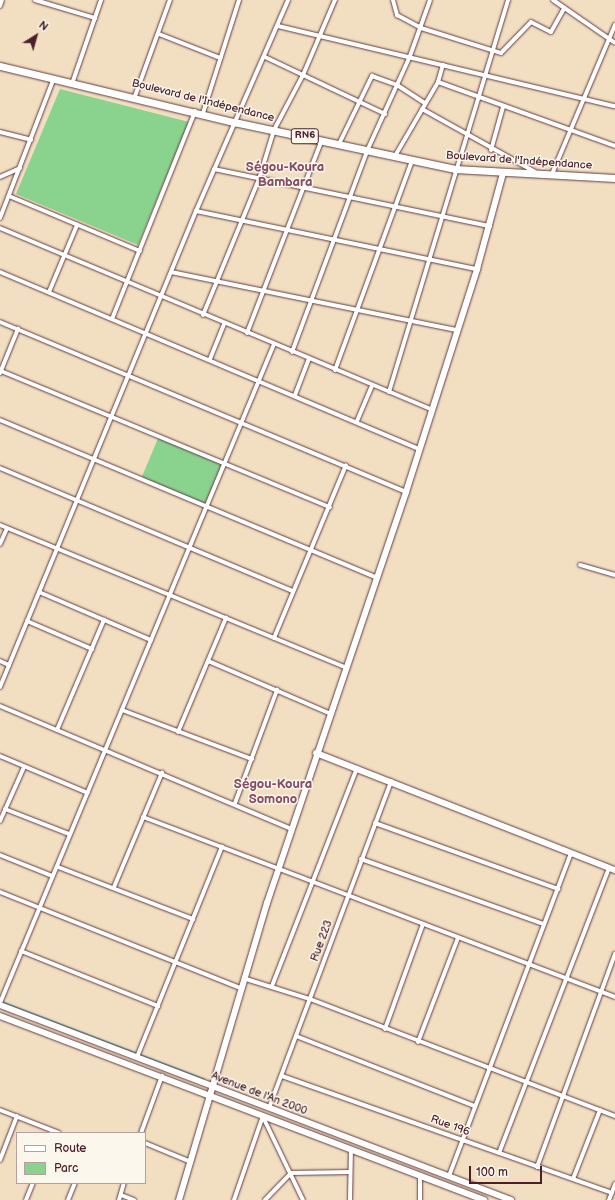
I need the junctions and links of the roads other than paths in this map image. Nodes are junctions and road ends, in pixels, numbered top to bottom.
1 (2, 0) edge
2 (35, 0) edge
3 (101, 0) edge
4 (170, 0) edge
5 (239, 0) edge
6 (288, 0) edge
7 (335, 0) edge
8 (393, 0) edge
9 (430, 0) edge
10 (508, 0) edge
11 (553, 0) edge
12 (0, 6) edge
13 (564, 9) junction
14 (95, 18) junction
15 (615, 25) edge
16 (278, 26) junction
17 (421, 28) junction
18 (159, 34) junction
19 (320, 35) junction
20 (609, 39) junction
21 (615, 43) edge
22 (493, 51) junction
23 (410, 56) junction
24 (265, 57) junction
25 (220, 58) junction
26 (443, 65) junction
27 (0, 66) edge
28 (303, 75) junction
29 (486, 75) junction
30 (54, 77) junction
31 (73, 81) junction
32 (438, 82) junction
33 (397, 84) junction
34 (135, 96) junction
35 (478, 98) junction
36 (583, 98) junction
37 (359, 102) junction
38 (425, 104) junction
39 (615, 106) edge
40 (504, 107) junction
41 (422, 109) junction
42 (195, 111) junction
43 (203, 113) junction
44 (385, 114) junction
45 (234, 122) junction
46 (274, 130) junction
47 (0, 132) edge
48 (570, 133) junction
49 (467, 136) junction
50 (323, 139) junction
51 (31, 140) junction
52 (338, 144) junction
53 (615, 146) edge
54 (367, 150) junction
55 (491, 150) junction
56 (395, 157) junction
57 (412, 161) junction
58 (20, 168) junction
59 (214, 169) junction
60 (455, 169) junction
61 (503, 173) junction
62 (539, 174) junction
63 (552, 175) junction
64 (0, 177) edge
65 (615, 178) edge
66 (259, 179) junction
67 (305, 189) junction
68 (9, 196) junction
69 (351, 199) junction
70 (396, 209) junction
71 (196, 211) junction
72 (0, 218) edge
73 (442, 218) junction
74 (240, 220) junction
75 (77, 224) junction
76 (490, 226) junction
77 (0, 228) edge
78 (289, 230) junction
79 (335, 240) junction
80 (381, 249) junction
81 (140, 251) junction
82 (63, 256) junction
83 (429, 259) junction
84 (477, 269) junction
85 (0, 272) edge
86 (172, 272) junction
87 (216, 281) junction
88 (126, 283) junction
89 (264, 291) junction
90 (49, 292) junction
91 (161, 298) junction
92 (312, 300) junction
93 (358, 310) junction
94 (202, 315) junction
95 (112, 319) junction
96 (410, 320) junction
97 (0, 322) edge
98 (224, 324) junction
99 (18, 329) junction
100 (456, 330) junction
101 (146, 333) junction
102 (247, 333) junction
103 (274, 344) junction
104 (292, 352) junction
105 (210, 359) junction
106 (309, 359) junction
107 (335, 370) junction
108 (0, 372) edge
109 (128, 375) junction
110 (259, 380) junction
111 (372, 385) junction
112 (389, 392) junction
113 (295, 395) junction
114 (432, 410) junction
115 (112, 416) junction
116 (0, 420) edge
117 (357, 421) junction
118 (242, 422) junction
119 (419, 449) junction
120 (93, 459) junction
121 (224, 462) junction
122 (346, 465) junction
123 (0, 468) edge
124 (406, 492) junction
125 (75, 500) junction
126 (206, 506) junction
127 (330, 507) junction
128 (0, 525) edge
129 (7, 528) junction
130 (0, 544) edge
131 (57, 548) junction
132 (188, 548) junction
133 (310, 549) junction
134 (580, 565) dead end
135 (615, 575) edge
136 (376, 577) junction
137 (292, 591) junction
138 (39, 592) junction
139 (170, 595) junction
140 (226, 618) junction
141 (104, 620) junction
142 (27, 622) junction
143 (274, 638) junction
144 (151, 640) junction
145 (92, 649) junction
146 (0, 661) edge
147 (208, 661) junction
148 (9, 665) junction
149 (344, 667) junction
150 (0, 687) edge
151 (277, 690) junction
152 (0, 706) edge
153 (122, 710) junction
154 (329, 713) junction
155 (57, 730) junction
156 (178, 732) junction
157 (105, 750) junction
158 (316, 752) junction
159 (0, 756) edge
160 (252, 759) junction
161 (24, 767) junction
162 (357, 768) junction
163 (162, 773) junction
164 (391, 781) junction
165 (88, 793) junction
166 (235, 803) junction
167 (5, 809) junction
168 (143, 817) junction
169 (0, 821) edge
170 (375, 823) junction
171 (291, 829) junction
172 (69, 834) junction
173 (222, 848) junction
174 (571, 853) junction
175 (0, 855) edge
176 (361, 859) junction
177 (58, 867) junction
178 (278, 869) junction
179 (612, 869) edge
180 (52, 876) junction
181 (314, 882) junction
182 (114, 887) junction
183 (558, 889) junction
184 (0, 892) edge
185 (348, 895) junction
186 (40, 908) junction
187 (193, 919) junction
188 (423, 924) junction
189 (544, 924) junction
190 (458, 938) junction
191 (21, 951) junction
192 (615, 954) edge
193 (176, 962) junction
194 (529, 964) junction
195 (566, 978) junction
196 (246, 979) junction
197 (272, 986) junction
198 (242, 989) junction
199 (601, 992) junction
200 (615, 997) edge
201 (310, 999) junction
202 (0, 1004) edge
203 (158, 1006) junction
204 (0, 1016) edge
205 (385, 1029) junction
206 (296, 1036) junction
207 (418, 1042) junction
208 (137, 1057) junction
209 (490, 1067) junction
210 (162, 1076) junction
211 (282, 1076) junction
212 (526, 1081) junction
213 (212, 1086) junction
214 (563, 1095) junction
215 (212, 1096) junction
216 (475, 1106) junction
217 (269, 1108) junction
218 (0, 1110) edge
219 (600, 1110) junction
220 (17, 1116) junction
221 (263, 1116) junction
222 (615, 1116) edge
223 (55, 1132) edge
224 (141, 1132) edge
225 (462, 1140) junction
226 (146, 1144) edge
227 (351, 1149) junction
228 (499, 1153) junction
229 (0, 1159) edge
230 (192, 1162) junction
231 (537, 1166) junction
232 (350, 1172) junction
233 (291, 1173) junction
234 (420, 1176) junction
235 (449, 1176) junction
236 (573, 1179) junction
237 (33, 1184) edge
238 (75, 1184) edge
239 (124, 1184) edge
240 (615, 1184) edge
241 (612, 1193) junction
242 (121, 1195) junction
243 (26, 1200) edge
244 (68, 1200) edge
245 (119, 1200) edge
246 (134, 1200) edge
247 (179, 1200) edge
248 (234, 1200) edge
249 (265, 1200) edge
250 (303, 1200) edge
251 (350, 1200) edge
252 (420, 1200) edge
253 (484, 1200) edge
254 (512, 1200) edge
255 (609, 1200) edge

1 - 12 street
2 - 14 street
3 - 14 street
4 - 18 street
5 - 25 street
6 - 16 street
7 - 19 street
8 - 17 street
9 - 17 street
10 - 22 street
11 - 13 street
13 - 20 street
13 - 22 street
14 - 31 street
15 - 20 street
16 - 19 street
16 - 24 street
17 - 22 street
17 - 23 street
18 - 25 street
18 - 34 street
19 - 23 street
19 - 28 street
20 - 21 street
20 - 36 street
22 - 29 street
23 - 26 street
23 - 33 street
24 - 28 street
24 - 45 street
25 - 43 street
26 - 29 street
26 - 32 street
27 - 30 highway, Boulevard de l'Indépendance / RN6
28 - 37 street
28 - 46 street
29 - 35 street
29 - 36 street
30 - 31 highway, Boulevard de l'Indépendance / RN6
30 - 51 street
31 - 34 highway, Boulevard de l'Indépendance / RN6
32 - 35 street
32 - 38 street
33 - 37 street
33 - 38 street
33 - 44 street
34 - 42 highway, Boulevard de l'Indépendance / RN6
35 - 40 street
35 - 49 street
36 - 39 street
36 - 48 street
37 - 44 street
37 - 52 street
38 - 41 street
40 - 48 street
40 - 55 street
41 - 49 street
41 - 56 street
42 - 43 highway, Boulevard de l'Indépendance / RN6
42 - 81 street
43 - 45 highway, Boulevard de l'Indépendance / RN6
44 - 54 street
45 - 46 highway, Boulevard de l'Indépendance / RN6
45 - 59 street
46 - 50 highway, Boulevard de l'Indépendance / RN6
46 - 66 street
47 - 51 street
48 - 53 street
48 - 63 street
49 - 55 street
49 - 60 street
50 - 52 highway, Boulevard de l'Indépendance / RN6
50 - 67 street
51 - 58 street
52 - 54 highway, Boulevard de l'Indépendance / RN6
54 - 56 highway, Boulevard de l'Indépendance / RN6
54 - 69 street
55 - 62 street
56 - 57 highway, Boulevard de l'Indépendance / RN6
57 - 60 highway, Boulevard de l'Indépendance / RN6
57 - 70 street
58 - 64 street
58 - 68 street
59 - 66 street
59 - 71 street
60 - 61 highway, Boulevard de l'Indépendance / RN6
60 - 73 street
61 - 62 highway, Boulevard de l'Indépendance / RN6
61 - 76 street
62 - 63 highway, Boulevard de l'Indépendance / RN6
63 - 65 highway, Boulevard de l'Indépendance / RN6
66 - 67 street
66 - 74 street
67 - 69 street
67 - 78 street
68 - 72 street
68 - 75 street
69 - 70 street
69 - 79 street
70 - 73 street
70 - 80 street
71 - 74 street
71 - 86 street
73 - 76 street
73 - 83 street
74 - 78 street
74 - 87 street
75 - 81 street
75 - 82 street
76 - 84 street
77 - 82 street
78 - 79 street
78 - 89 street
79 - 80 street
79 - 92 street
80 - 83 street
80 - 93 street
81 - 88 street
82 - 88 street
82 - 90 street
83 - 84 street
83 - 96 street
84 - 100 street
85 - 90 street
86 - 87 street
86 - 91 street
87 - 89 street
87 - 94 street
88 - 91 street
88 - 95 street
89 - 92 street
89 - 102 street
90 - 95 street
91 - 94 street
91 - 101 street
92 - 93 street
92 - 104 street
93 - 96 street
93 - 107 street
94 - 98 street
95 - 101 street
96 - 100 street
96 - 112 street
97 - 99 street
98 - 102 street
98 - 105 street
99 - 108 street
99 - 109 street
100 - 114 street
101 - 105 street
101 - 109 street
102 - 103 street
103 - 104 street
103 - 110 street
104 - 106 street
105 - 110 street
106 - 107 street
106 - 113 street
107 - 111 street
108 - 115 street
109 - 115 street
109 - 118 street
110 - 113 street
110 - 118 street
111 - 112 street
111 - 117 street
112 - 114 street
113 - 117 street
114 - 119 street
115 - 120 street
115 - 121 street
116 - 120 street
117 - 119 street
118 - 121 street
118 - 122 street
119 - 124 street
120 - 125 street
120 - 126 street
121 - 126 street
121 - 127 street
122 - 124 street
122 - 127 street
123 - 125 street
124 - 136 street
125 - 131 street
125 - 132 street
126 - 132 street
126 - 133 street
127 - 133 street
128 - 129 street
129 - 130 street
129 - 131 street
131 - 138 street
131 - 139 street
132 - 137 street
132 - 139 street
133 - 136 street
133 - 137 street
134 - 135 street
136 - 149 street
137 - 143 street
138 - 141 street
138 - 142 street
139 - 140 street
139 - 144 street
140 - 143 street
140 - 147 street
141 - 144 street
141 - 145 street
142 - 145 street
142 - 148 street
143 - 149 street
144 - 153 street
145 - 155 street
146 - 148 street
147 - 151 street
147 - 156 street
148 - 150 street
149 - 154 street
151 - 154 street
151 - 160 street
152 - 155 street
153 - 156 street
153 - 157 street
154 - 158 street
155 - 157 street
156 - 160 street
157 - 163 street
157 - 165 street
158 - 162 street
158 - 171 street
159 - 161 street
160 - 166 street
161 - 165 street
161 - 167 street
162 - 164 street
162 - 181 street
163 - 166 street
163 - 168 street
164 - 170 street, Rue 223
164 - 174 street
165 - 172 street
166 - 171 street
167 - 169 street
167 - 172 street
168 - 173 street
168 - 182 street
170 - 176 street, Rue 223
170 - 183 street
171 - 178 street
172 - 177 street
173 - 178 street
173 - 187 street
174 - 179 street
174 - 183 street
175 - 180 street
176 - 185 street, Rue 223
176 - 189 street
177 - 180 street
177 - 182 street
178 - 181 street
178 - 196 street
179 - 195 street
180 - 186 street
181 - 185 street
181 - 197 street
182 - 187 street
183 - 189 street
184 - 186 street
185 - 188 street
185 - 201 street, Rue 223
186 - 191 street
186 - 193 street
187 - 193 street
188 - 190 street
188 - 205 street
189 - 194 street
190 - 194 street
190 - 207 street
191 - 202 street
191 - 203 street
192 - 199 street
193 - 198 street
193 - 203 street
194 - 195 street
194 - 209 street
195 - 199 street
195 - 212 street
196 - 197 street
196 - 198 street
197 - 201 street
198 - 213 street
199 - 200 street
199 - 214 street
201 - 205 street
201 - 206 street, Rue 223
202 - 208 street, Avenue de l'An 2000
203 - 208 street
204 - 210 street, Avenue de l'An 2000
205 - 207 street
206 - 211 street, Rue 223
206 - 216 street
207 - 209 street
208 - 213 street, Avenue de l'An 2000
209 - 212 street
209 - 216 street
210 - 215 street, Avenue de l'An 2000
210 - 224 street
211 - 217 street, Rue 223
211 - 225 street, Rue 196
212 - 214 street
212 - 228 street
213 - 215 street
213 - 217 street, Avenue de l'An 2000
214 - 219 street
214 - 231 street
215 - 221 street, Avenue de l'An 2000
215 - 230 street
216 - 225 street
217 - 235 street, Avenue de l'An 2000
218 - 220 street
219 - 222 street
219 - 236 street
220 - 223 street
220 - 229 street
221 - 227 street, Avenue de l'An 2000
221 - 233 street
221 - 248 street
225 - 228 street, Rue 196
225 - 235 street
226 - 230 street
227 - 232 street
227 - 234 street, Avenue de l'An 2000
228 - 231 street, Rue 196
230 - 247 street
231 - 236 street, Rue 196
232 - 233 street
232 - 251 street
233 - 249 street
233 - 250 street
234 - 252 street
234 - 253 street, Avenue de l'An 2000
235 - 254 street, Avenue de l'An 2000
236 - 241 street, Rue 196
237 - 243 street
238 - 244 street
239 - 242 street
240 - 241 street
241 - 255 street
242 - 245 street
242 - 246 street

